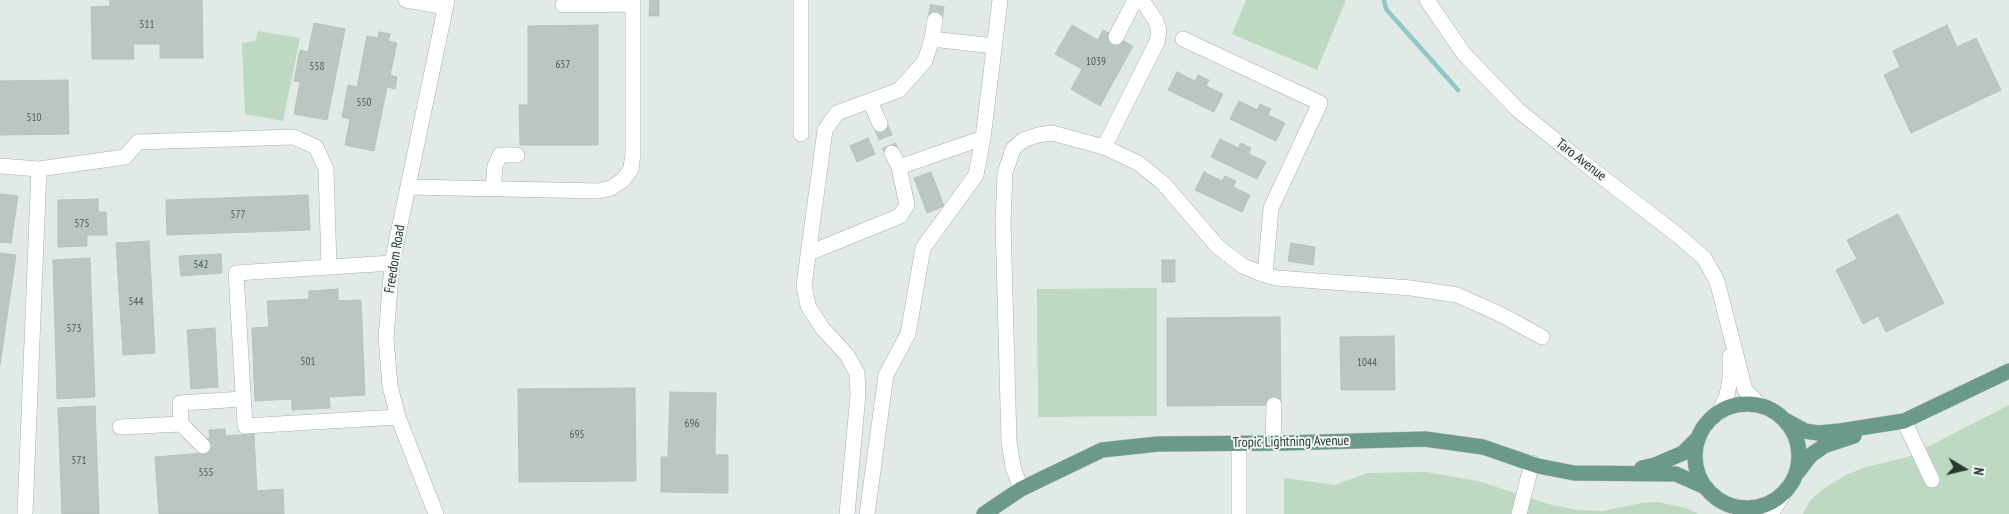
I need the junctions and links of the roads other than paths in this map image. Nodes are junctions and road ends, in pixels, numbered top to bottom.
1 (406, 0) edge
2 (801, 0) edge
3 (1000, 0) edge
4 (1136, 0) edge
5 (1142, 0) edge
6 (1427, 0) edge
7 (633, 2) edge
8 (447, 4) edge
9 (563, 5) dead end
10 (935, 20) tunnel mouth
11 (1116, 37) dead end
12 (932, 39) junction
13 (1183, 39) dead end
14 (994, 46) junction
15 (870, 101) junction
16 (880, 124) tunnel mouth
17 (801, 134) dead end
18 (983, 138) junction
19 (1104, 146) junction
20 (516, 155) dead end
21 (0, 166) edge
22 (39, 169) junction
23 (408, 187) junction
24 (493, 189) junction
25 (809, 253) junction
26 (392, 263) junction
27 (328, 267) junction
28 (1265, 275) junction
29 (1727, 320) junction
30 (1542, 337) dead end
31 (2009, 371) edge
32 (243, 399) junction
33 (1274, 405) dead end
34 (1761, 406) junction
35 (1718, 413) junction
36 (398, 417) junction
37 (1784, 419) junction
38 (1904, 421) junction
39 (181, 424) junction
40 (120, 427) dead end
41 (1699, 437) junction
42 (1239, 443) junction
43 (1273, 443) junction
44 (203, 446) dead end
45 (1532, 463) junction
46 (1611, 473) junction
47 (1796, 475) junction
48 (1932, 480) dead end
49 (1706, 487) junction
50 (1021, 489) junction
51 (1784, 493) junction
52 (1737, 510) edge
53 (25, 514) edge
54 (436, 514) edge
55 (847, 514) edge
56 (867, 514) edge
57 (984, 514) edge
58 (1239, 514) edge
59 (1519, 514) edge
60 (1771, 514) edge

1 - 8 street
2 - 17 street
3 - 14 street
4 - 11 street
5 - 19 street
6 - 29 street, Taro Avenue
7 - 9 street
7 - 24 street
8 - 23 street, Freedom Road
10 - 12 street
12 - 14 street
12 - 15 street
13 - 28 street
14 - 18 street
15 - 16 street
15 - 25 street
18 - 25 street
18 - 56 street
19 - 28 street
19 - 50 street
20 - 24 street
21 - 22 street
22 - 27 street
22 - 53 street
23 - 24 street
23 - 26 street, Freedom Road
25 - 55 street
26 - 27 street
26 - 36 street, Freedom Road
27 - 32 street
28 - 30 street
29 - 34 street
29 - 35 street
31 - 38 main road
32 - 36 street
32 - 39 street
33 - 43 street
34 - 35 main road
34 - 37 main road
35 - 41 main road
36 - 54 street, Freedom Road
37 - 38 main road
37 - 47 main road
38 - 47 main road
38 - 48 street
39 - 40 street
39 - 44 street
41 - 46 main road
41 - 49 main road
42 - 43 main road, Tropic Lightning Avenue
42 - 50 main road, Tropic Lightning Avenue
42 - 58 street
43 - 45 main road, Tropic Lightning Avenue
45 - 46 main road, Tropic Lightning Avenue
45 - 59 street
46 - 49 main road
47 - 51 main road
49 - 52 main road
50 - 57 main road, Tropic Lightning Avenue
51 - 52 main road
51 - 60 street

